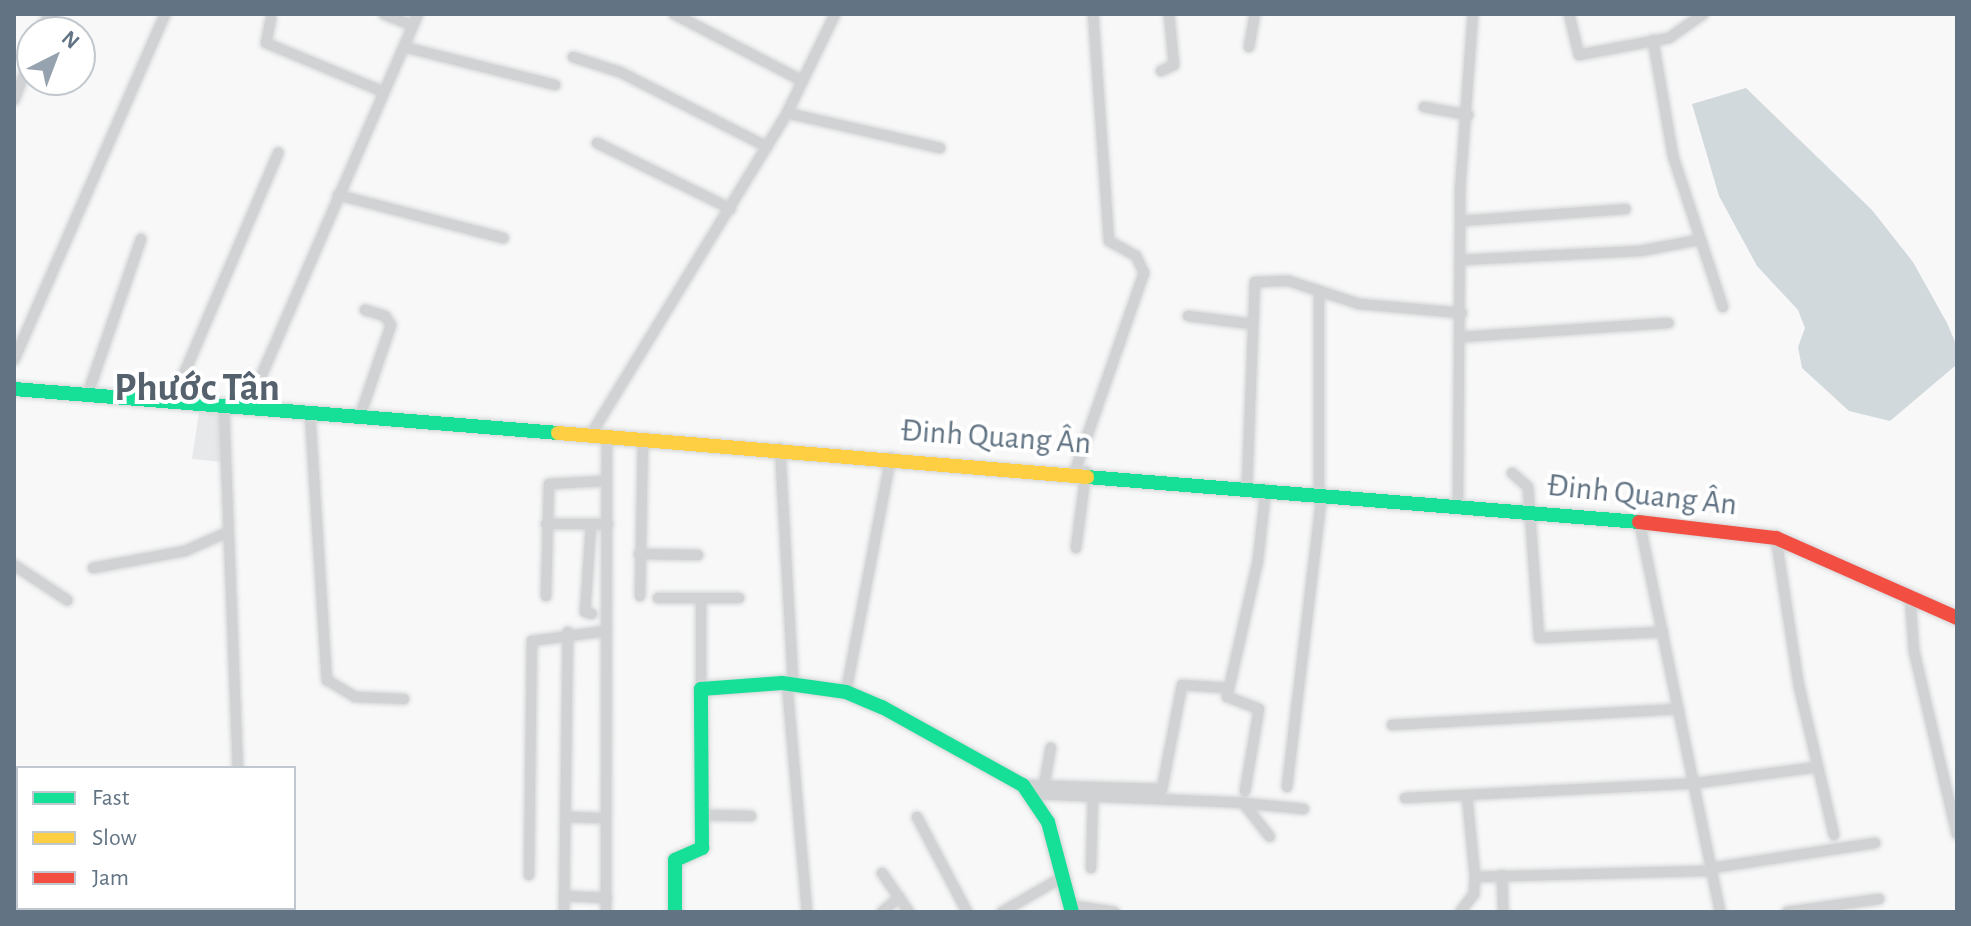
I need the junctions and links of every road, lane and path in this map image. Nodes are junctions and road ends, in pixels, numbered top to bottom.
1 (165, 14) edge
2 (384, 14) edge
3 (418, 14) edge
4 (674, 14) edge
5 (835, 14) edge
6 (1093, 14) edge
7 (1169, 14) edge
8 (1255, 14) edge
9 (1473, 14) edge
10 (1569, 14) edge
11 (1703, 14) edge
12 (271, 18) dead end
13 (413, 26) junction
14 (1653, 40) junction
15 (404, 47) junction
16 (1249, 47) dead end
17 (573, 57) dead end
18 (1161, 71) dead end
19 (801, 80) junction
20 (555, 85) dead end
21 (384, 92) junction
22 (1424, 107) dead end
23 (787, 113) junction
24 (1468, 115) junction
25 (597, 143) dead end
26 (767, 147) junction
27 (940, 148) dead end
28 (278, 153) dead end
29 (338, 195) junction
30 (731, 209) junction
31 (1626, 209) dead end
32 (1460, 221) junction
33 (503, 238) dead end
34 (141, 239) dead end
35 (1698, 240) junction
36 (1461, 260) junction
37 (1319, 291) junction
38 (1723, 307) dead end
39 (365, 310) dead end
40 (1462, 313) junction
41 (1188, 316) dead end
42 (1669, 323) dead end
43 (1251, 324) junction
44 (1462, 337) junction
45 (14, 360) edge
46 (14, 389) edge
47 (87, 396) junction
48 (172, 402) junction
49 (224, 408) junction
50 (247, 409) junction
51 (310, 413) junction
52 (360, 416) junction
53 (590, 436) junction
54 (607, 437) junction
55 (643, 440) junction
56 (780, 448) junction
57 (891, 457) junction
58 (1081, 472) junction
59 (1512, 473) dead end
60 (605, 481) junction
61 (1247, 487) junction
62 (1266, 488) junction
63 (1321, 493) junction
64 (1458, 506) junction
65 (1529, 511) junction
66 (1639, 520) junction
67 (546, 524) junction
68 (608, 524) junction
69 (591, 525) junction
70 (228, 532) junction
71 (1776, 538) junction
72 (1076, 548) dead end
73 (639, 554) junction
74 (698, 555) dead end
75 (14, 565) edge
76 (93, 568) dead end
77 (546, 596) dead end
78 (640, 596) dead end
79 (1910, 597) junction
80 (658, 598) dead end
81 (739, 598) dead end
82 (701, 599) junction
83 (67, 600) dead end
84 (592, 614) dead end
85 (1957, 618) edge
86 (606, 631) junction
87 (568, 632) junction
88 (1663, 632) junction
89 (790, 683) junction
90 (1229, 688) junction
91 (701, 689) junction
92 (846, 692) junction
93 (404, 699) dead end
94 (1679, 709) junction
95 (1392, 725) dead end
96 (1051, 748) dead end
97 (238, 766) edge
98 (1818, 767) junction
99 (1697, 783) junction
100 (1287, 787) dead end
101 (1033, 789) junction
102 (1245, 791) dead end
103 (1467, 795) junction
104 (1093, 797) junction
105 (1405, 798) dead end
106 (1243, 803) junction
107 (1304, 809) dead end
108 (702, 815) junction
109 (751, 816) dead end
110 (568, 817) junction
111 (917, 817) dead end
112 (606, 818) junction
113 (1957, 834) edge
114 (1834, 835) dead end
115 (1270, 837) dead end
116 (1875, 843) dead end
117 (1091, 868) dead end
118 (1712, 870) junction
119 (882, 873) dead end
120 (529, 875) dead end
121 (1502, 875) junction
122 (1475, 877) junction
123 (1061, 878) junction
124 (564, 896) junction
125 (899, 897) junction
126 (607, 898) junction
127 (1879, 899) dead end
128 (1070, 908) edge
129 (564, 912) edge
130 (606, 912) edge
131 (675, 912) edge
132 (807, 912) edge
133 (882, 912) edge
134 (909, 912) edge
135 (967, 912) edge
136 (1002, 912) edge
137 (1114, 912) edge
138 (1460, 912) edge
139 (1503, 912) edge
140 (1720, 912) edge
141 (1787, 912) edge

1 - 45 street
2 - 13 street
3 - 13 street
4 - 19 street
5 - 19 street
6 - 58 street
7 - 18 street
8 - 16 street
9 - 24 street
10 - 14 street
11 - 14 street
12 - 21 street
13 - 15 street
14 - 35 street
15 - 20 street
15 - 21 street
17 - 26 street
19 - 23 street
21 - 29 street
22 - 24 street
23 - 26 street
23 - 27 street
24 - 32 street
25 - 30 street
26 - 30 street
28 - 48 street
29 - 33 street
29 - 50 street
30 - 53 street
31 - 32 street
32 - 36 street
34 - 47 street
35 - 36 street
35 - 38 street
36 - 40 street
37 - 40 street
37 - 43 street
37 - 63 street
39 - 52 street
40 - 44 street
41 - 43 street
42 - 44 street
43 - 61 street
44 - 64 street
46 - 47 street, Đinh Quang Ân
47 - 48 street, Đinh Quang Ân
48 - 49 street, Đinh Quang Ân
49 - 50 street, Đinh Quang Ân
49 - 70 street
50 - 51 street, Đinh Quang Ân
51 - 52 street, Đinh Quang Ân
51 - 93 street
52 - 53 street, Đinh Quang Ân
53 - 54 street, Đinh Quang Ân
54 - 55 street, Đinh Quang Ân
54 - 60 street
55 - 56 street, Đinh Quang Ân
55 - 73 street
56 - 57 street, Đinh Quang Ân
56 - 89 street
57 - 58 street, Đinh Quang Ân
57 - 92 street
58 - 61 street, Đinh Quang Ân
58 - 72 street
59 - 65 street
60 - 67 street
60 - 68 street
61 - 62 street, Đinh Quang Ân
62 - 63 street, Đinh Quang Ân
62 - 90 street
63 - 64 street, Đinh Quang Ân
63 - 100 street
64 - 65 street, Đinh Quang Ân
65 - 66 street, Đinh Quang Ân
65 - 88 street
66 - 71 street, Đinh Quang Ân
66 - 88 street
67 - 69 street
67 - 77 street
68 - 69 street
68 - 86 street
69 - 84 street
70 - 76 street
70 - 97 street
71 - 79 street, Đinh Quang Ân
71 - 98 street
73 - 74 street
73 - 78 street
75 - 83 street
79 - 85 street, Đinh Quang Ân
79 - 113 street
80 - 82 street
81 - 82 street
82 - 91 street
86 - 87 street
86 - 112 street
87 - 110 street
87 - 120 street
88 - 94 street
89 - 91 street
89 - 92 street
89 - 132 street
90 - 101 street
90 - 102 street
91 - 108 street
92 - 101 street
94 - 95 street
94 - 99 street
96 - 101 street
98 - 99 street
98 - 114 street
99 - 103 street
99 - 118 street
101 - 104 street
101 - 123 street
103 - 105 street
103 - 122 street
104 - 106 street
104 - 117 street
106 - 107 street
106 - 115 street
108 - 109 street
108 - 131 street
110 - 112 street
110 - 124 street
111 - 135 street
112 - 126 street
116 - 118 street
118 - 121 street
118 - 140 street
119 - 125 street
121 - 122 street
121 - 139 street
122 - 138 street
123 - 128 street
123 - 136 street
124 - 126 street
124 - 129 street
125 - 133 street
125 - 134 street
126 - 130 street
127 - 141 street
128 - 137 street

